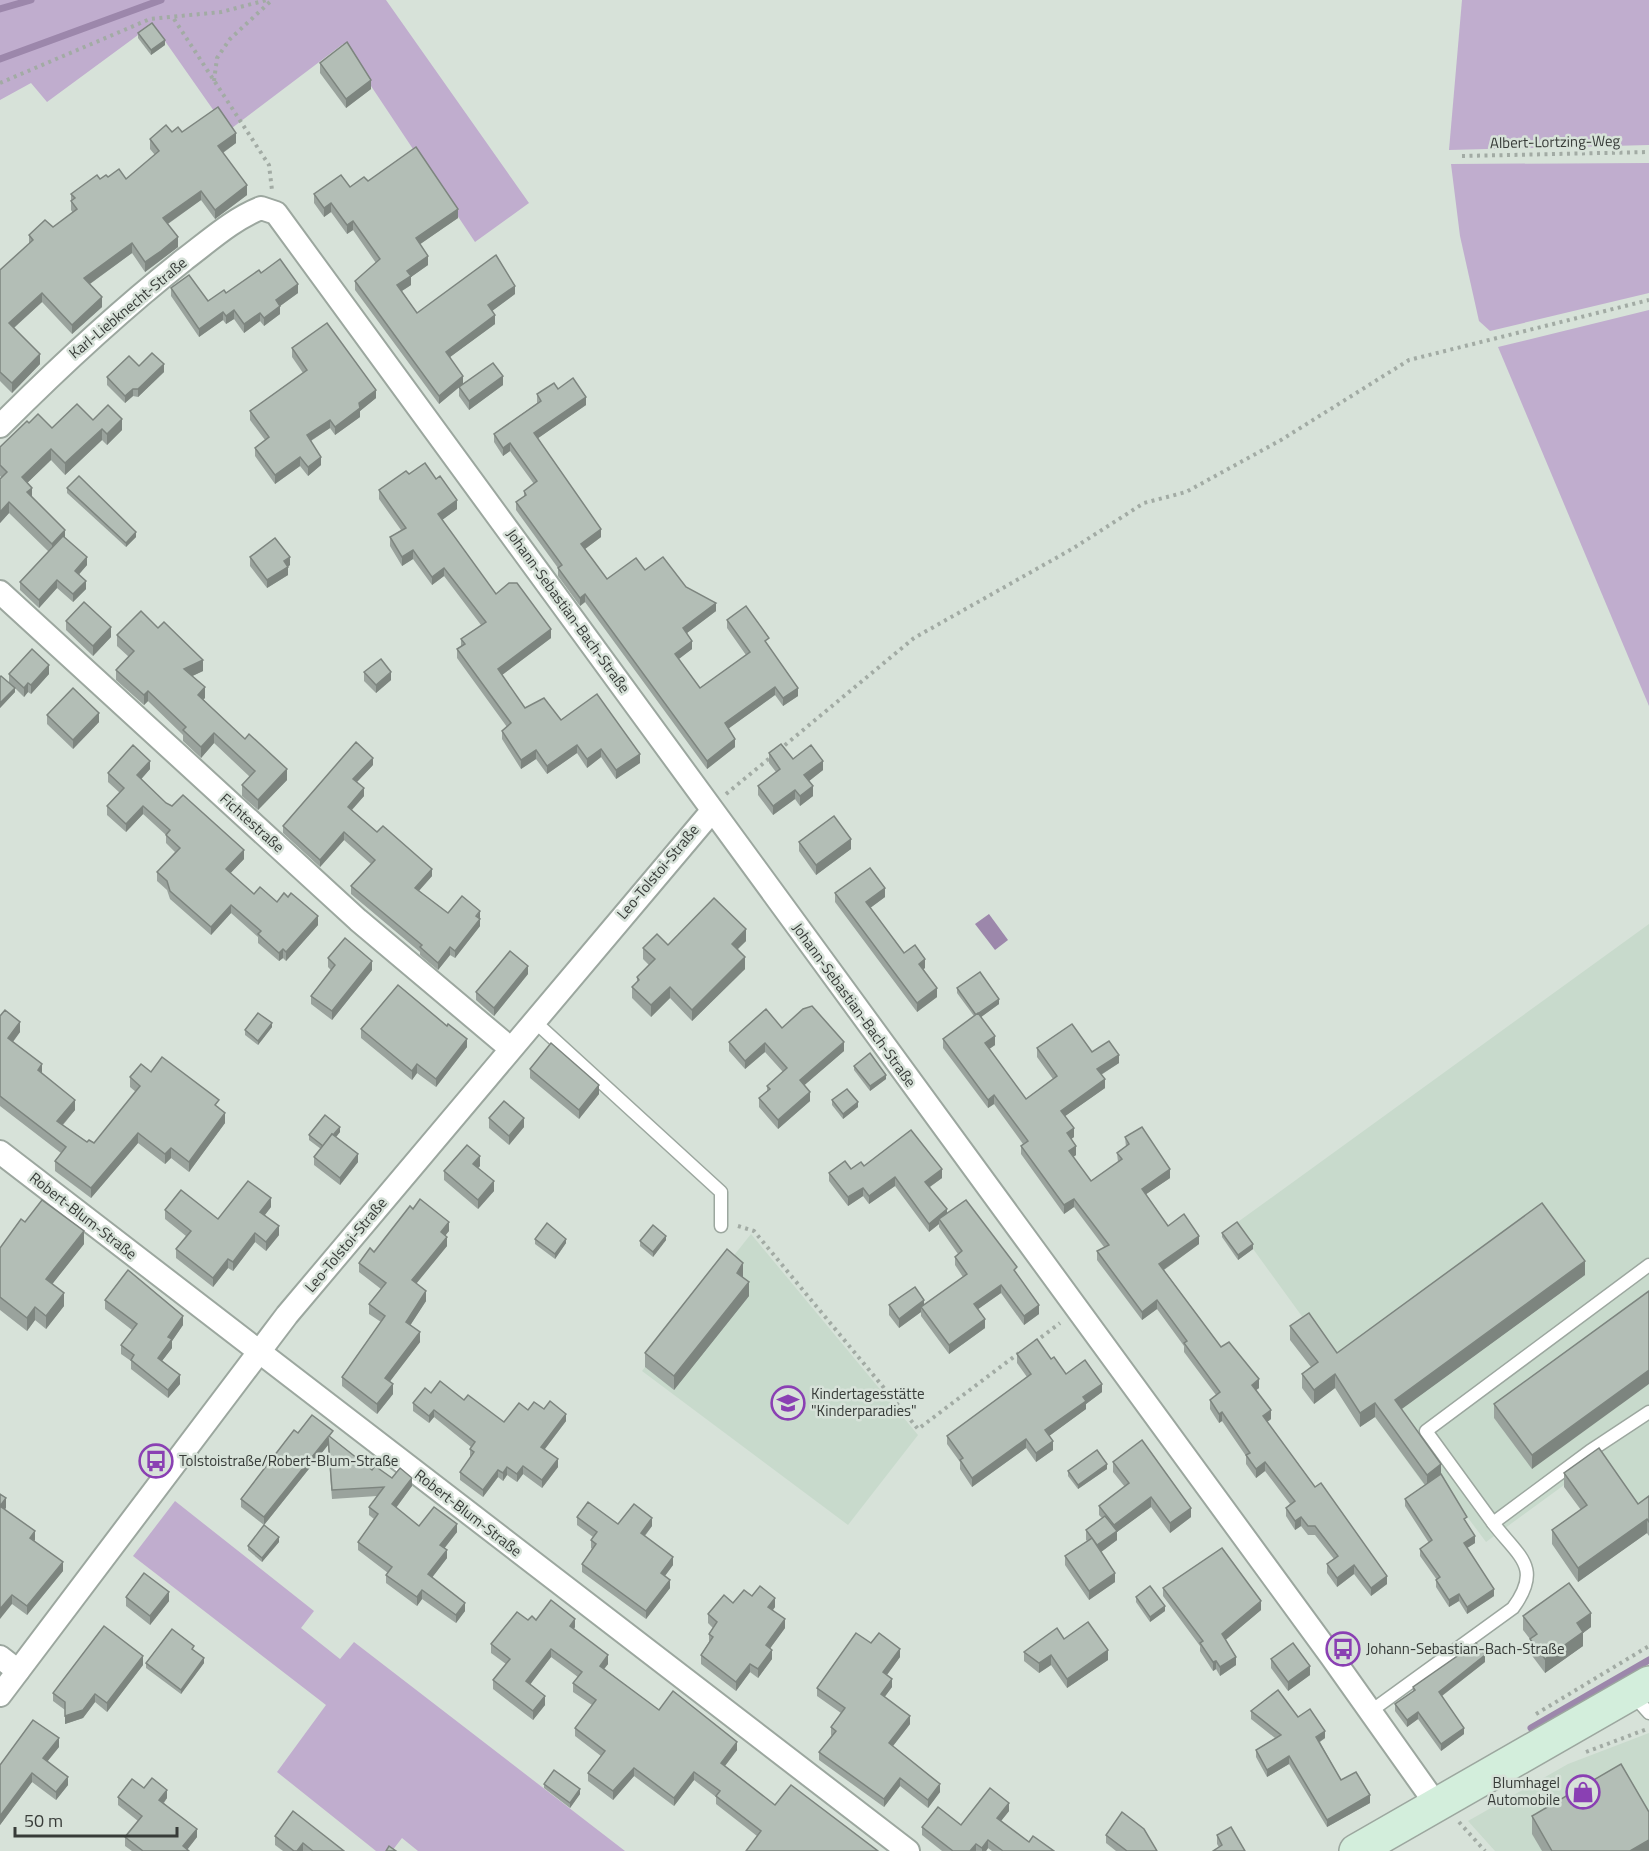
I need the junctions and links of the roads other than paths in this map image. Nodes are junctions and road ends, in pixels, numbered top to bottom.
1 (269, 208) joint
2 (0, 426) edge
3 (0, 592) edge
4 (712, 811) junction
5 (533, 1020) junction
6 (510, 1048) junction
7 (0, 1152) edge
8 (721, 1226) road end
9 (1649, 1265) edge
10 (258, 1352) junction
11 (1649, 1412) edge
12 (1493, 1523) junction
13 (0, 1657) edge
14 (18, 1671) junction
15 (0, 1695) edge
16 (1643, 1697) edge
17 (1371, 1711) junction
18 (1447, 1813) junction
19 (908, 1851) edge
20 (1356, 1851) edge

1 - 2 street, Karl-Liebknecht-Straße
1 - 4 street, Johann-Sebastian-Bach-Straße
3 - 6 street, Fichtestraße
4 - 5 street, Leo-Tolstoi-Straße
4 - 17 street, Johann-Sebastian-Bach-Straße
5 - 6 street, Leo-Tolstoi-Straße
5 - 8 lane
6 - 10 street, Leo-Tolstoi-Straße
7 - 10 street, Robert-Blum-Straße
9 - 12 lane
10 - 14 street, Leo-Tolstoi-Straße
10 - 19 street, Robert-Blum-Straße
11 - 12 lane
12 - 17 lane
13 - 14 street
14 - 15 street, Leo-Tolstoi-Straße
16 - 18 main road
17 - 18 street, Johann-Sebastian-Bach-Straße
18 - 20 main road

